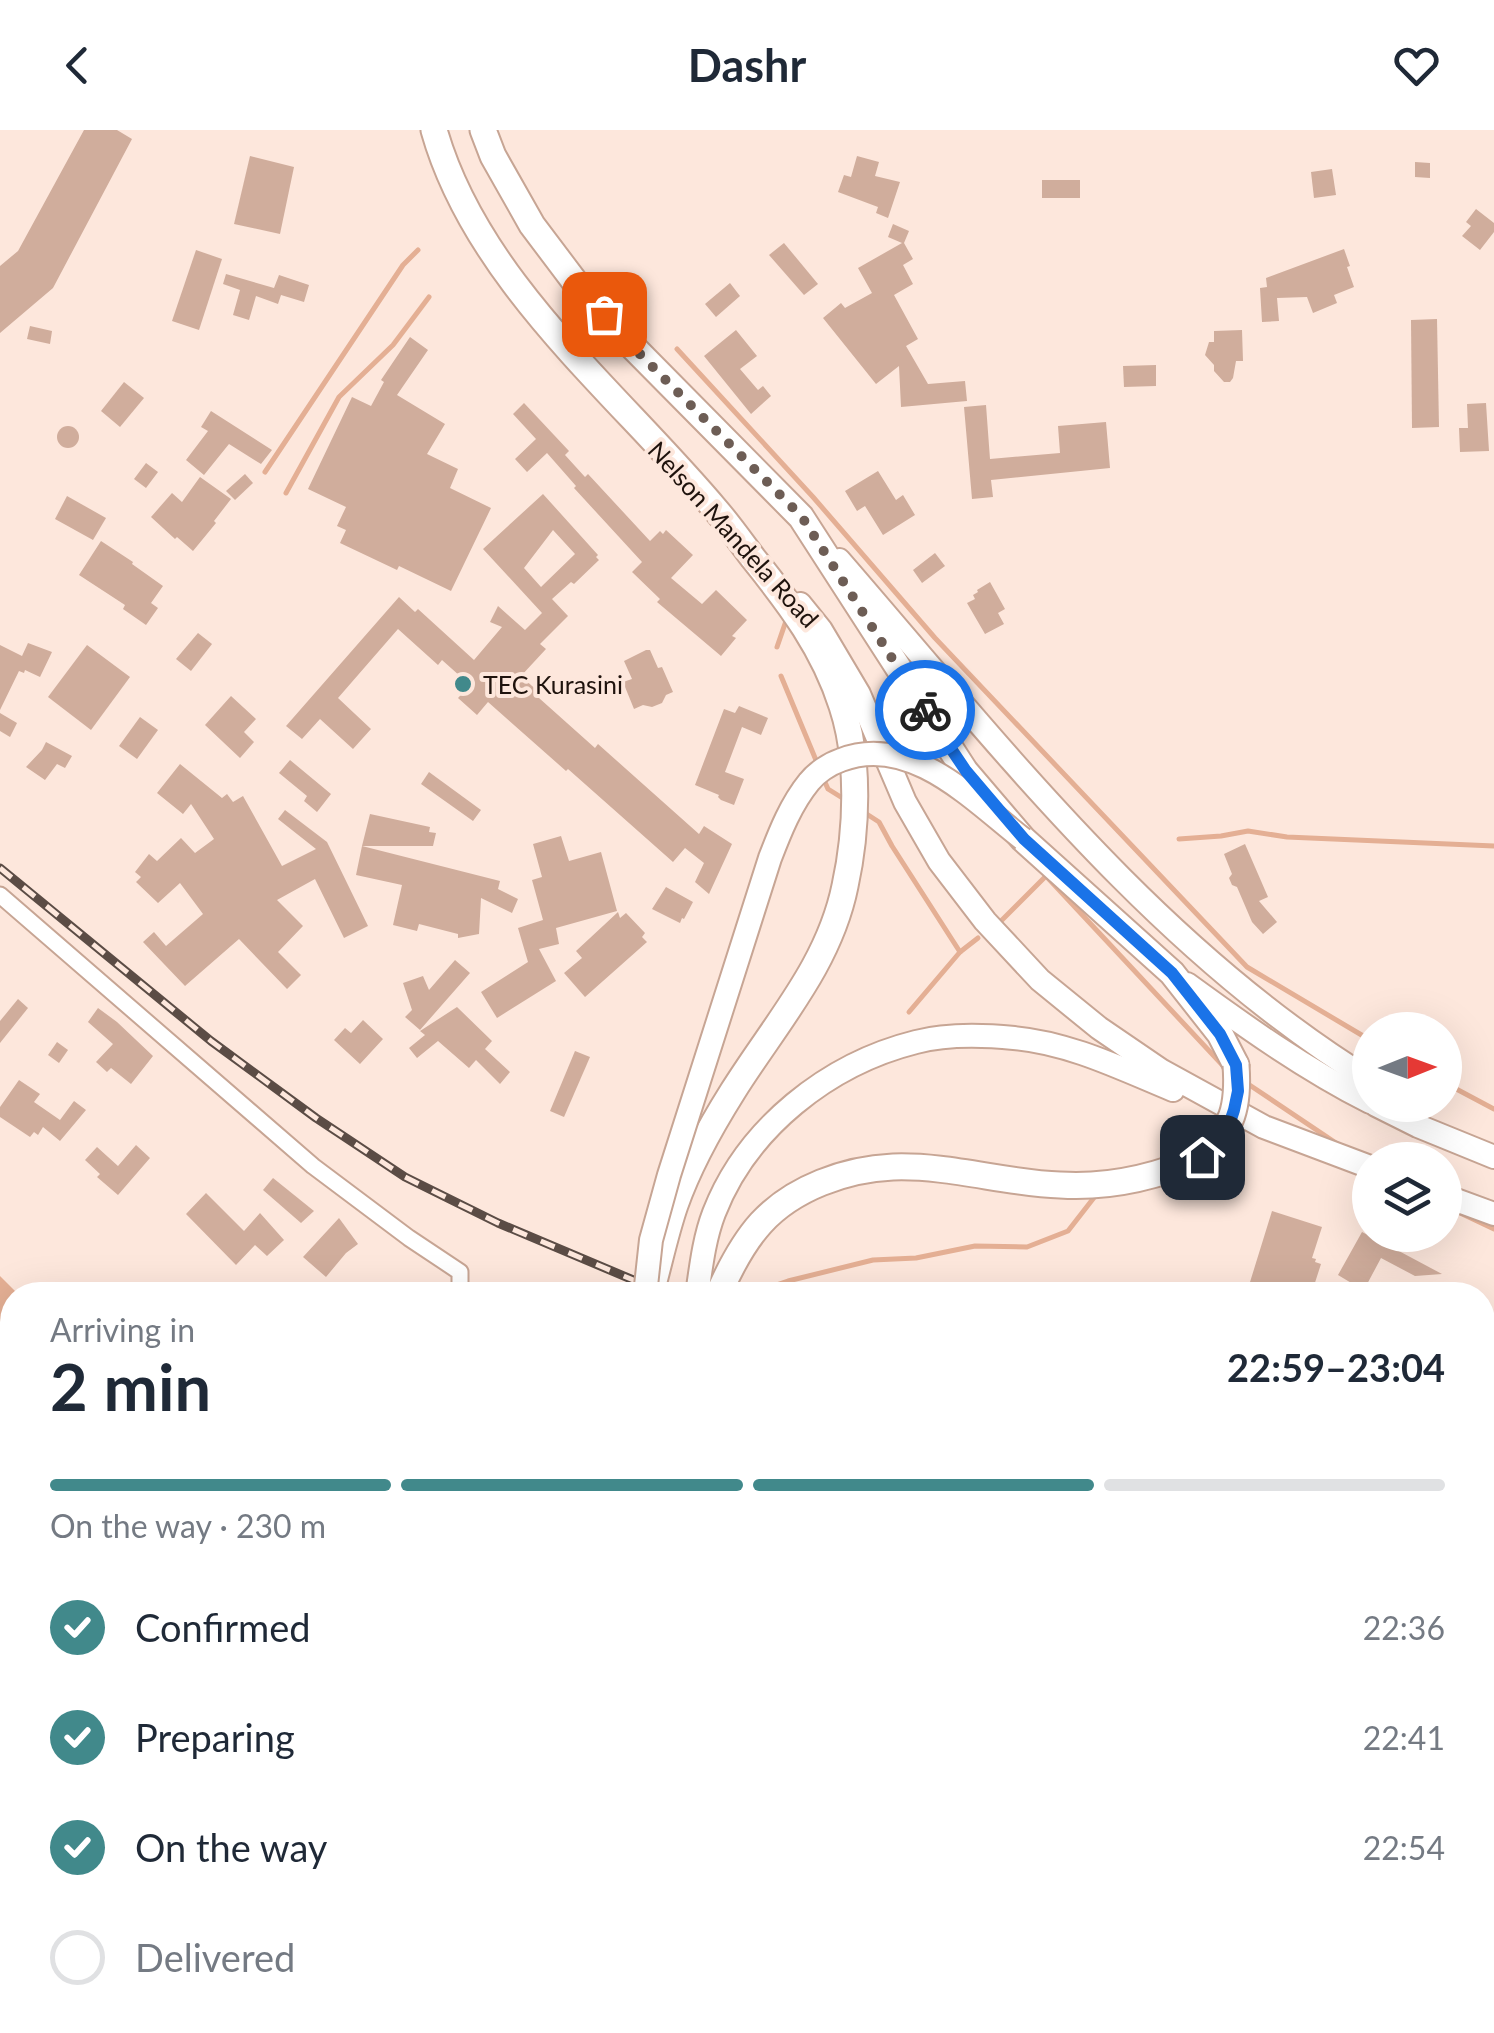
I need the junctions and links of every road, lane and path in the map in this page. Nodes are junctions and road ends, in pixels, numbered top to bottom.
1 (434, 130) edge
2 (482, 130) edge
3 (715, 508) junction
4 (802, 517) junction
5 (1024, 839) junction
6 (0, 895) edge
7 (1172, 973) junction
8 (1352, 1068) edge
9 (1352, 1092) edge
10 (1410, 1122) edge
11 (1439, 1122) edge
12 (1264, 1127) junction
13 (1494, 1154) edge
14 (1352, 1161) edge
15 (1462, 1202) edge
16 (1494, 1214) edge
17 (460, 1282) edge
18 (649, 1282) edge
19 (652, 1282) edge
20 (699, 1282) edge
21 (724, 1282) edge

1 - 3 main road, Nelson Mandela Road
2 - 4 main road
3 - 12 main road, Nelson Mandela Road
3 - 19 main road
4 - 5 main road
4 - 8 main road
5 - 7 main road
5 - 18 main road, bridge
6 - 17 street
7 - 9 main road
7 - 21 main road, bridge
10 - 13 main road
11 - 13 main road
12 - 14 main road, Nelson Mandela Road
12 - 20 main road
15 - 16 main road

